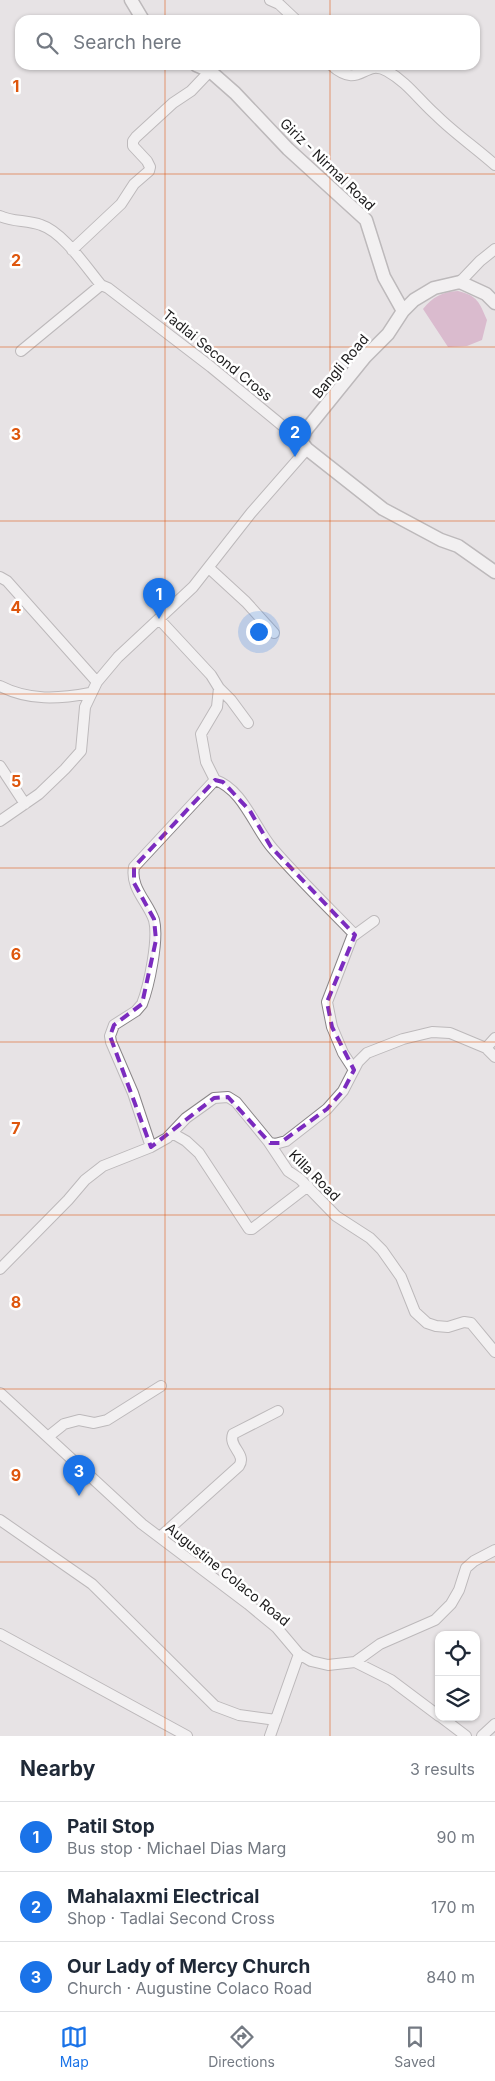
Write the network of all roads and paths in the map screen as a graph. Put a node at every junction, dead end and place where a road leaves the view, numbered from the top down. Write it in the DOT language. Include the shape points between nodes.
graph roads {
  1 [pos="131,0"];
  2 [pos="270,0"];
  3 [pos="140,15"];
  4 [pos="291,15"];
  5 [pos="336,70"];
  6 [pos="370,70"];
  7 [pos="385,70"];
  8 [pos="210,71"];
  9 [pos="495,165"];
  10 [pos="0,216"];
  11 [pos="495,249"];
  12 [pos="72,250"];
  13 [pos="460,282"];
  14 [pos="101,285"];
  15 [pos="495,303"];
  16 [pos="402,311"];
  17 [pos="21,351"];
  18 [pos="304,445"];
  19 [pos="209,568"];
  20 [pos="495,572"];
  21 [pos="0,577"];
  22 [pos="159,619"];
  23 [pos="274,633"];
  24 [pos="97,682"];
  25 [pos="0,686"];
  26 [pos="219,688"];
  27 [pos="90,693"];
  28 [pos="248,723"];
  29 [pos="0,766"];
  30 [pos="215,780"];
  31 [pos="25,804"];
  32 [pos="0,820"];
  33 [pos="374,921"];
  34 [pos="355,935"];
  35 [pos="495,1038"];
  36 [pos="486,1048"];
  37 [pos="495,1057"];
  38 [pos="354,1070"];
  39 [pos="172,1133"];
  40 [pos="270,1143"];
  41 [pos="151,1147"];
  42 [pos="308,1186"];
  43 [pos="0,1269"];
  44 [pos="495,1352"];
  45 [pos="161,1386"];
  46 [pos="0,1393"];
  47 [pos="278,1412"];
  48 [pos="49,1436"];
  49 [pos="0,1520"];
  50 [pos="160,1537"];
  51 [pos="495,1550"];
  52 [pos="0,1634"];
  53 [pos="299,1654"];
  54 [pos="355,1662"];
  55 [pos="435,1713"];
  56 [pos="276,1720"];
  57 [pos="445,1721"];
  58 [pos="495,1724"];
  59 [pos="187,1736"];
  60 [pos="270,1736"];
  61 [pos="466,1736"];
  62 [pos="482,1736"];
  1 -- 3 [label="main road"];
  2 -- 4 [label="street"];
  5 -- 6 [label="street" via="342,75 352,76"];
  7 -- 9 [label="street" via="404,82 436,116"];
  8 -- 12 [label="street" via="136,136 133,146 147,161 149,171 134,184 121,204"];
  8 -- 16 [label="main road, Giriz - Nirmal Road" via="288,149 366,220 384,277"];
  10 -- 12 [label="street, Tadlai Second Cross" via="43,225"];
  11 -- 13 [label="street"];
  12 -- 14 [label="street, Tadlai Second Cross"];
  13 -- 15 [label="main road" via="486,294"];
  13 -- 16 [label="main road" via="434,288"];
  14 -- 17 [label="street"];
  14 -- 18 [label="street, Tadlai Second Cross" via="211,367"];
  16 -- 18 [label="main road, Bangli Road" via="388,334 365,357 306,430"];
  18 -- 19 [label="street"];
  18 -- 20 [label="main road, Tadlai Second Cross" via="384,509 458,546"];
  19 -- 22 [label="street"];
  19 -- 23 [label="street"];
  21 -- 24 [label="street"];
  22 -- 24 [label="street" via="118,657"];
  22 -- 26 [label="street"];
  24 -- 27 [label="street"];
  25 -- 27 [label="street" via="14,693 42,698"];
  26 -- 28 [label="street"];
  26 -- 30 [label="street" via="217,708 201,734 206,762"];
  27 -- 31 [label="street" via="85,707 81,751"];
  29 -- 31 [label="street"];
  30 -- 34 [label="street" via="223,782 250,811 272,847"];
  30 -- 41 [label="street" via="134,867 132,874 154,919 156,940 142,1004 114,1025 110,1036"];
  31 -- 32 [label="street"];
  33 -- 34 [label="street"];
  34 -- 38 [label="street" via="327,1002 332,1027"];
  35 -- 36 [label="street"];
  36 -- 37 [label="street, Killa Road"];
  36 -- 38 [label="street, Killa Road" via="450,1033 432,1032 367,1052"];
  38 -- 40 [label="street, Killa Road" via="343,1091 326,1109 286,1141"];
  39 -- 40 [label="street" via="186,1118 214,1098 228,1097 236,1102"];
  39 -- 41 [label="street"];
  39 -- 42 [label="street" via="199,1153 249,1229"];
  40 -- 42 [label="street, Killa Road" via="288,1171"];
  41 -- 43 [label="street" via="103,1166 85,1180"];
  42 -- 44 [label="street, Killa Road" via="336,1216 370,1238 382,1250 401,1276 415,1312 427,1323 448,1327 471,1323"];
  45 -- 48 [label="street" via="107,1420 94,1423 79,1420 64,1424"];
  46 -- 48 [label="street, Augustine Colaco Road"];
  47 -- 50 [label="street" via="233,1434 232,1444 242,1462"];
  48 -- 50 [label="street, Augustine Colaco Road"];
  49 -- 56 [label="street" via="92,1584 215,1706 239,1715"];
  50 -- 53 [label="street, Augustine Colaco Road" via="277,1628"];
  51 -- 54 [label="street, Augustine Colaco Road" via="466,1568 451,1604 435,1620 380,1644"];
  52 -- 59 [label="street"];
  53 -- 54 [label="street, Augustine Colaco Road" via="328,1665"];
  53 -- 56 [label="street"];
  54 -- 55 [label="street" via="391,1680"];
  56 -- 60 [label="street"];
  57 -- 61 [label="street"];
  58 -- 62 [label="street"];
}
